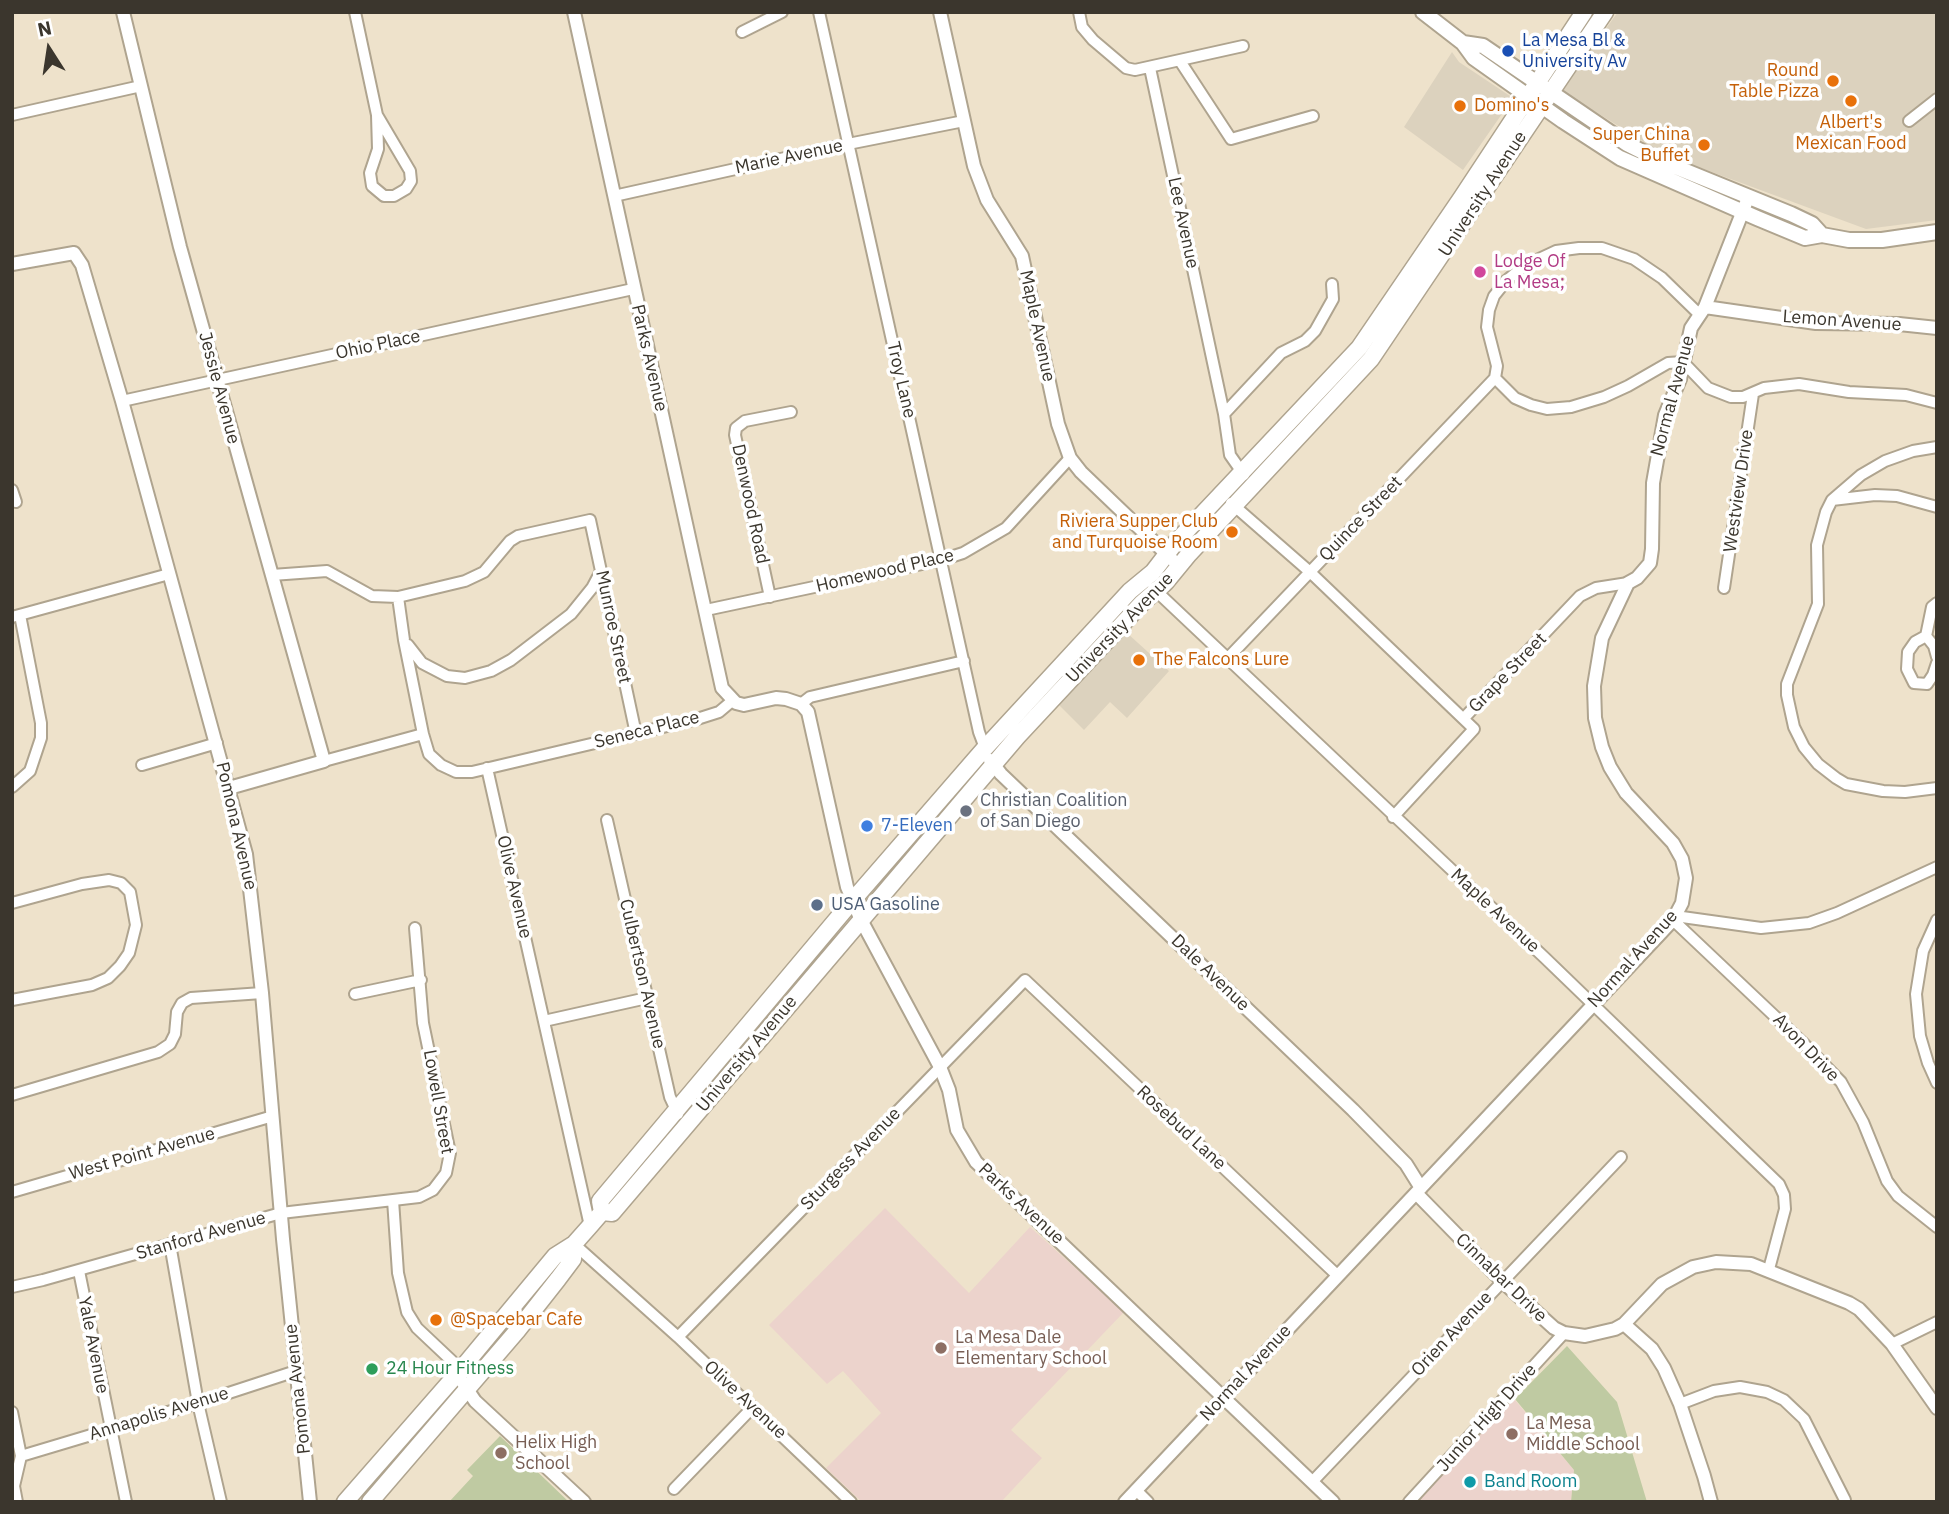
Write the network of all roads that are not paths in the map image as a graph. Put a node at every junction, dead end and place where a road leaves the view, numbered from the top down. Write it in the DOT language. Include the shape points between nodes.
graph roads {
  1 [pos="123,12"];
  2 [pos="355,12"];
  3 [pos="574,12"];
  4 [pos="782,12"];
  5 [pos="819,12"];
  6 [pos="940,12"];
  7 [pos="1079,12"];
  8 [pos="1423,12"];
  9 [pos="1584,12"];
  10 [pos="1605,12"];
  11 [pos="742,32"];
  12 [pos="1243,46"];
  13 [pos="1180,61"];
  14 [pos="1150,68"];
  15 [pos="141,86"];
  16 [pos="1539,94"];
  17 [pos="1937,99"];
  18 [pos="12,115"];
  19 [pos="377,115"];
  20 [pos="1313,116"];
  21 [pos="964,121"];
  22 [pos="1909,121"];
  23 [pos="848,144"];
  24 [pos="614,196"];
  25 [pos="1748,197"];
  26 [pos="1742,212"];
  27 [pos="1937,232"];
  28 [pos="1822,234"];
  29 [pos="12,264"];
  30 [pos="1332,284"];
  31 [pos="633,289"];
  32 [pos="1702,311"];
  33 [pos="1937,328"];
  34 [pos="1683,362"];
  35 [pos="1495,378"];
  36 [pos="217,380"];
  37 [pos="1753,394"];
  38 [pos="122,401"];
  39 [pos="1937,404"];
  40 [pos="791,412"];
  41 [pos="1224,414"];
  42 [pos="1937,447"];
  43 [pos="1070,458"];
  44 [pos="1248,478"];
  45 [pos="12,490"];
  46 [pos="1222,494"];
  47 [pos="1832,500"];
  48 [pos="16,502"];
  49 [pos="1234,505"];
  50 [pos="1937,507"];
  51 [pos="1166,555"];
  52 [pos="941,560"];
  53 [pos="1179,566"];
  54 [pos="601,572"];
  55 [pos="1310,572"];
  56 [pos="169,574"];
  57 [pos="272,575"];
  58 [pos="1144,579"];
  59 [pos="1628,583"];
  60 [pos="1724,588"];
  61 [pos="1157,592"];
  62 [pos="398,597"];
  63 [pos="770,597"];
  64 [pos="1937,603"];
  65 [pos="706,610"];
  66 [pos="16,616"];
  67 [pos="1926,636"];
  68 [pos="404,640"];
  69 [pos="1937,657"];
  70 [pos="1227,659"];
  71 [pos="964,661"];
  72 [pos="1937,663"];
  73 [pos="732,701"];
  74 [pos="801,704"];
  75 [pos="1464,718"];
  76 [pos="423,734"];
  77 [pos="636,734"];
  78 [pos="217,743"];
  79 [pos="985,748"];
  80 [pos="324,761"];
  81 [pos="142,765"];
  82 [pos="992,765"];
  83 [pos="487,768"];
  84 [pos="12,786"];
  85 [pos="229,788"];
  86 [pos="1937,788"];
  87 [pos="1393,817"];
  88 [pos="607,820"];
  89 [pos="1937,867"];
  90 [pos="853,900"];
  91 [pos="12,903"];
  92 [pos="860,918"];
  93 [pos="1674,918"];
  94 [pos="1937,920"];
  95 [pos="415,928"];
  96 [pos="421,979"];
  97 [pos="1025,980"];
  98 [pos="262,993"];
  99 [pos="355,994"];
  100 [pos="647,998"];
  101 [pos="12,1000"];
  102 [pos="1592,1005"];
  103 [pos="544,1020"];
  104 [pos="940,1067"];
  105 [pos="1937,1083"];
  106 [pos="12,1095"];
  107 [pos="676,1111"];
  108 [pos="273,1116"];
  109 [pos="687,1125"];
  110 [pos="1621,1157"];
  111 [pos="1418,1190"];
  112 [pos="12,1192"];
  113 [pos="393,1200"];
  114 [pos="601,1212"];
  115 [pos="281,1213"];
  116 [pos="590,1226"];
  117 [pos="1937,1227"];
  118 [pos="170,1244"];
  119 [pos="574,1244"];
  120 [pos="1769,1269"];
  121 [pos="79,1270"];
  122 [pos="1338,1276"];
  123 [pos="1502,1281"];
  124 [pos="12,1287"];
  125 [pos="1937,1322"];
  126 [pos="1624,1324"];
  127 [pos="1564,1334"];
  128 [pos="678,1337"];
  129 [pos="1892,1344"];
  130 [pos="296,1371"];
  131 [pos="457,1374"];
  132 [pos="466,1390"];
  133 [pos="1225,1396"];
  134 [pos="198,1403"];
  135 [pos="1680,1404"];
  136 [pos="753,1407"];
  137 [pos="1937,1408"];
  138 [pos="12,1412"];
  139 [pos="111,1430"];
  140 [pos="21,1456"];
  141 [pos="1312,1482"];
  142 [pos="674,1489"];
  143 [pos="1136,1490"];
  144 [pos="15,1498"];
  145 [pos="1845,1500"];
  146 [pos="126,1502"];
  147 [pos="221,1502"];
  148 [pos="310,1502"];
  149 [pos="345,1502"];
  150 [pos="370,1502"];
  151 [pos="584,1502"];
  152 [pos="851,1502"];
  153 [pos="1125,1502"];
  154 [pos="1148,1502"];
  155 [pos="1333,1502"];
  156 [pos="1409,1502"];
  157 [pos="1711,1502"];
  1 -- 15 [label="street, Jessie Avenue"];
  2 -- 19 [label="street"];
  3 -- 24 [label="street, Parks Avenue"];
  4 -- 11 [label="street"];
  5 -- 23 [label="street, Troy Lane"];
  6 -- 21 [label="street, Maple Avenue"];
  7 -- 14 [label="street" via="1082,27 1126,68"];
  8 -- 16 [label="main road" via="1463,43 1474,58"];
  9 -- 16 [label="main road, University Avenue"];
  10 -- 16 [label="main road, University Avenue"];
  12 -- 13 [label="street"];
  13 -- 14 [label="street"];
  13 -- 20 [label="street" via="1231,139"];
  14 -- 41 [label="street, Lee Avenue"];
  15 -- 18 [label="street"];
  15 -- 36 [label="street, Jessie Avenue"];
  16 -- 25 [label="main road" via="1661,161"];
  16 -- 26 [label="main road" via="1620,158"];
  16 -- 44 [label="main road, University Avenue" via="1371,359"];
  17 -- 22 [label="street"];
  19 -- 19 [label="street" via="372,186 384,196 394,196 409,185 411,171"];
  21 -- 23 [label="street, Marie Avenue"];
  21 -- 43 [label="street, Maple Avenue" via="978,180 1022,256 1058,424"];
  23 -- 24 [label="street, Marie Avenue"];
  23 -- 52 [label="street, Troy Lane"];
  24 -- 31 [label="street, Parks Avenue"];
  25 -- 26 [label="street, Normal Avenue"];
  25 -- 28 [label="main road" via="1812,224"];
  26 -- 28 [label="main road" via="1805,238"];
  26 -- 32 [label="street, Normal Avenue"];
  27 -- 28 [label="main road" via="1882,240"];
  29 -- 38 [label="street, Pomona Avenue" via="74,253 92,295"];
  30 -- 41 [label="street" via="1333,299 1315,331 1281,354"];
  31 -- 36 [label="street, Ohio Place"];
  31 -- 65 [label="street, Parks Avenue"];
  32 -- 33 [label="street, Lemon Avenue" via="1816,323"];
  32 -- 34 [label="street, Normal Avenue" via="1691,328"];
  32 -- 35 [label="street" via="1634,258 1590,247 1556,251 1524,266 1494,296 1487,327 1497,366"];
  34 -- 35 [label="street" via="1668,363 1628,386 1563,408 1539,408 1523,402"];
  34 -- 37 [label="street" via="1719,394"];
  34 -- 59 [label="street, Normal Avenue" via="1657,453 1650,563"];
  35 -- 55 [label="street, Quince Street"];
  36 -- 38 [label="street, Ohio Place"];
  36 -- 57 [label="street, Jessie Avenue"];
  37 -- 39 [label="street" via="1764,388 1799,384 1906,395"];
  37 -- 60 [label="street, Westview Drive"];
  38 -- 56 [label="street, Pomona Avenue"];
  40 -- 63 [label="street, Denwood Road" via="745,421 734,435"];
  41 -- 44 [label="street, Lee Avenue" via="1230,455"];
  42 -- 47 [label="street" via="1885,461"];
  43 -- 51 [label="street, Maple Avenue"];
  43 -- 52 [label="street, Homewood Place" via="1001,532"];
  44 -- 46 [label="main road, University Avenue"];
  44 -- 49 [label="main road, University Avenue"];
  45 -- 48 [label="street"];
  46 -- 49 [label="street"];
  46 -- 51 [label="main road, University Avenue"];
  47 -- 50 [label="street" via="1898,496"];
  47 -- 86 [label="street" via="1817,545 1818,604 1787,684 1794,727 1811,756 1846,784 1894,792"];
  49 -- 53 [label="main road, University Avenue"];
  49 -- 55 [label="street"];
  51 -- 53 [label="street, Maple Avenue"];
  51 -- 58 [label="main road, University Avenue"];
  52 -- 63 [label="street, Homewood Place"];
  52 -- 71 [label="street, Troy Lane"];
  53 -- 61 [label="main road, University Avenue"];
  54 -- 62 [label="street, Munroe Street" via="590,520 518,536 484,572"];
  54 -- 68 [label="street" via="571,614 505,664 478,676 459,678 441,673 422,663"];
  54 -- 77 [label="street, Munroe Street"];
  55 -- 70 [label="street, Quince Street"];
  55 -- 75 [label="street"];
  56 -- 66 [label="street"];
  56 -- 78 [label="street, Pomona Avenue"];
  57 -- 62 [label="street" via="327,571 372,596"];
  57 -- 80 [label="street, Jessie Avenue"];
  58 -- 61 [label="street, Maple Avenue"];
  58 -- 79 [label="main road, University Avenue"];
  59 -- 75 [label="street, Grape Street" via="1596,588 1580,596"];
  59 -- 93 [label="street, Normal Avenue" via="1602,638 1594,686 1595,718 1610,767 1626,793 1682,859 1686,878"];
  61 -- 70 [label="street, Maple Avenue"];
  61 -- 82 [label="main road, University Avenue"];
  62 -- 68 [label="street"];
  63 -- 65 [label="street, Homewood Place"];
  64 -- 67 [label="street"];
  65 -- 73 [label="street, Parks Avenue" via="722,688"];
  66 -- 84 [label="street" via="41,738 30,771"];
  67 -- 69 [label="street"];
  67 -- 72 [label="street" via="1908,652 1907,669 1914,683 1927,684"];
  68 -- 76 [label="street"];
  70 -- 87 [label="street, Maple Avenue"];
  71 -- 74 [label="street, Seneca Place" via="810,696"];
  71 -- 79 [label="street, Troy Lane"];
  73 -- 74 [label="street, Seneca Place" via="744,705 776,698"];
  73 -- 77 [label="street, Seneca Place" via="719,712"];
  74 -- 90 [label="street, Parks Avenue" via="808,712"];
  75 -- 87 [label="street, Grape Street" via="1474,729"];
  76 -- 80 [label="street"];
  76 -- 83 [label="street" via="429,754 441,765 456,772"];
  77 -- 83 [label="street, Seneca Place"];
  78 -- 81 [label="street"];
  78 -- 85 [label="street, Pomona Avenue"];
  79 -- 82 [label="street"];
  79 -- 90 [label="main road, University Avenue"];
  80 -- 85 [label="street"];
  82 -- 92 [label="main road, University Avenue"];
  82 -- 111 [label="street, Dale Avenue" via="1353,1110 1406,1164"];
  83 -- 103 [label="street, Olive Avenue"];
  85 -- 98 [label="street, Pomona Avenue" via="249,872"];
  87 -- 102 [label="street, Maple Avenue"];
  88 -- 100 [label="street, Culbertson Avenue"];
  89 -- 93 [label="street" via="1809,923 1761,928"];
  90 -- 92 [label="street, Parks Avenue"];
  90 -- 107 [label="main road, University Avenue"];
  91 -- 101 [label="street" via="109,880 130,892 136,925 129,953 108,978"];
  92 -- 104 [label="street, Parks Avenue"];
  92 -- 109 [label="main road, University Avenue"];
  93 -- 102 [label="street, Normal Avenue"];
  93 -- 117 [label="street, Avon Drive" via="1840,1082 1863,1122 1887,1181 1898,1196"];
  94 -- 105 [label="street" via="1920,965 1916,1008 1923,1049"];
  95 -- 96 [label="street, Lowell Street"];
  96 -- 99 [label="street"];
  96 -- 113 [label="street, Lowell Street" via="423,1023 449,1160 443,1179 429,1192"];
  97 -- 104 [label="street, Sturgess Avenue"];
  97 -- 122 [label="street, Rosebud Lane"];
  98 -- 106 [label="street" via="191,998 179,1007 170,1044 158,1052"];
  98 -- 108 [label="street, Pomona Avenue"];
  100 -- 103 [label="street"];
  100 -- 107 [label="street, Culbertson Avenue"];
  102 -- 111 [label="street, Normal Avenue"];
  102 -- 120 [label="street, Maple Avenue" via="1779,1184 1785,1209"];
  103 -- 116 [label="street, Olive Avenue"];
  104 -- 128 [label="street, Sturgess Avenue"];
  104 -- 133 [label="street, Parks Avenue" via="957,1130 976,1162"];
  107 -- 109 [label="street, Culbertson Avenue"];
  107 -- 114 [label="main road, University Avenue" via="600,1201"];
  108 -- 112 [label="street, West Point Avenue"];
  108 -- 115 [label="street, Pomona Avenue"];
  109 -- 114 [label="main road, University Avenue" via="612,1213"];
  110 -- 123 [label="street, Orien Avenue"];
  111 -- 122 [label="street, Normal Avenue"];
  111 -- 123 [label="street, Cinnabar Drive"];
  113 -- 115 [label="street, Stanford Avenue"];
  113 -- 131 [label="street" via="398,1273 407,1312 452,1361"];
  114 -- 116 [label="main road, University Avenue"];
  115 -- 118 [label="street, Stanford Avenue"];
  115 -- 130 [label="street, Pomona Avenue"];
  116 -- 119 [label="main road, University Avenue"];
  118 -- 121 [label="street, Stanford Avenue"];
  118 -- 134 [label="street"];
  119 -- 128 [label="street, Olive Avenue"];
  119 -- 131 [label="main road, University Avenue" via="555,1256"];
  119 -- 132 [label="main road, University Avenue" via="571,1262"];
  120 -- 126 [label="street, Cinnabar Drive" via="1727,1261 1693,1267 1662,1284"];
  120 -- 129 [label="street, Cinnabar Drive" via="1849,1303"];
  121 -- 124 [label="street, Stanford Avenue"];
  121 -- 139 [label="street, Yale Avenue"];
  122 -- 133 [label="street, Normal Avenue"];
  123 -- 127 [label="street, Cinnabar Drive"];
  123 -- 141 [label="street, Orien Avenue"];
  125 -- 129 [label="street"];
  126 -- 127 [label="street, Cinnabar Drive" via="1595,1335"];
  126 -- 135 [label="street" via="1651,1349"];
  127 -- 156 [label="street, Junior High Drive"];
  128 -- 136 [label="street, Olive Avenue"];
  129 -- 137 [label="street, Cinnabar Drive"];
  130 -- 134 [label="street, Annapolis Avenue"];
  130 -- 148 [label="street, Pomona Avenue"];
  131 -- 132 [label="street"];
  131 -- 149 [label="main road, University Avenue"];
  132 -- 150 [label="main road, University Avenue"];
  132 -- 151 [label="street"];
  133 -- 141 [label="street, Parks Avenue"];
  133 -- 143 [label="street, Normal Avenue"];
  134 -- 139 [label="street, Annapolis Avenue"];
  134 -- 147 [label="street"];
  135 -- 145 [label="street" via="1732,1387 1758,1389 1784,1400 1804,1419"];
  135 -- 157 [label="street"];
  136 -- 142 [label="street"];
  136 -- 152 [label="street, Olive Avenue"];
  138 -- 140 [label="street"];
  139 -- 140 [label="street, Annapolis Avenue"];
  139 -- 146 [label="street, Yale Avenue"];
  140 -- 144 [label="street"];
  141 -- 155 [label="street, Parks Avenue"];
  143 -- 153 [label="street, Normal Avenue"];
  143 -- 154 [label="street"];
}
